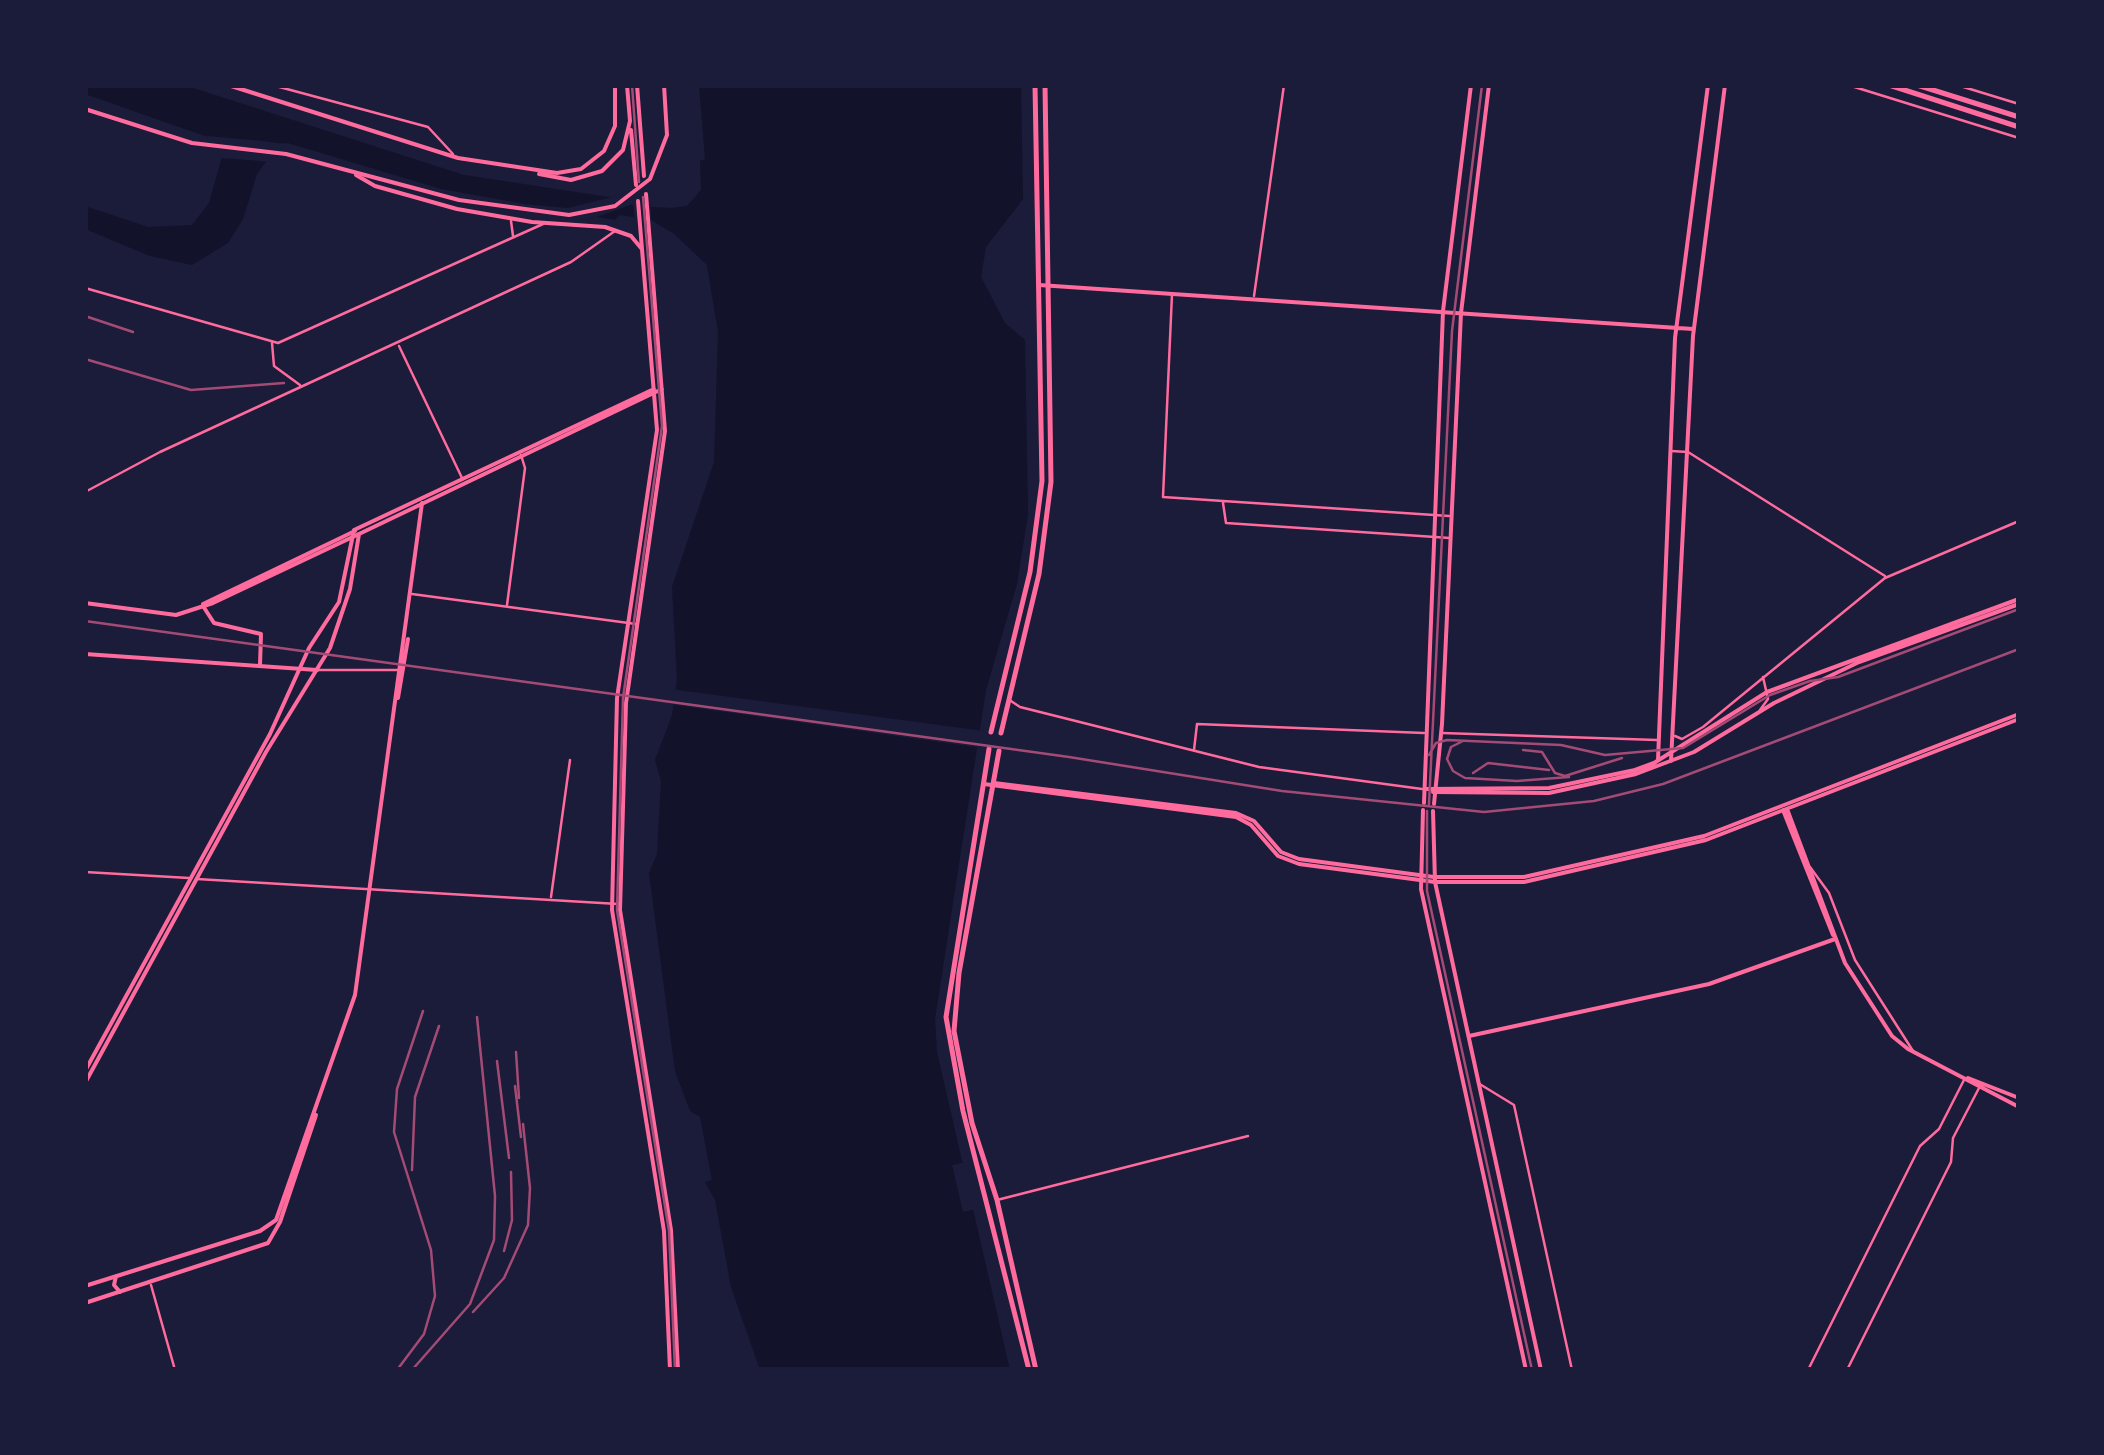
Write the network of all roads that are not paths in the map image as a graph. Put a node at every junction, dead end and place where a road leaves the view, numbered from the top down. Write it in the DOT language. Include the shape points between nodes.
graph roads {
  1 [pos="228,85"];
  2 [pos="272,85"];
  3 [pos="616,85"];
  4 [pos="627,85"];
  5 [pos="637,85"];
  6 [pos="1035,85"];
  7 [pos="1045,85"];
  8 [pos="1284,85"];
  9 [pos="1471,85"];
  10 [pos="1490,85"];
  11 [pos="1708,85"];
  12 [pos="1725,85"];
  13 [pos="1848,85"];
  14 [pos="1888,85"];
  15 [pos="1918,85"];
  16 [pos="1947,85"];
  17 [pos="1957,85"];
  18 [pos="663,87"];
  19 [pos="1938,92"];
  20 [pos="1936,100"];
  21 [pos="2019,104"];
  22 [pos="85,109"];
  23 [pos="1938,113"];
  24 [pos="2019,117"];
  25 [pos="630,121"];
  26 [pos="2019,127"];
  27 [pos="2019,138"];
  28 [pos="458,158"];
  29 [pos="537,173"];
  30 [pos="356,175"];
  31 [pos="644,176"];
  32 [pos="636,185"];
  33 [pos="646,194"];
  34 [pos="638,202"];
  35 [pos="509,219"];
  36 [pos="544,224"];
  37 [pos="598,227"];
  38 [pos="616,231"];
  39 [pos="512,237"];
  40 [pos="601,239"];
  41 [pos="642,250"];
  42 [pos="1039,284"];
  43 [pos="1049,284"];
  44 [pos="85,288"];
  45 [pos="1172,292"];
  46 [pos="1254,298"];
  47 [pos="1443,311"];
  48 [pos="1460,312"];
  49 [pos="1677,328"];
  50 [pos="1694,329"];
  51 [pos="272,343"];
  52 [pos="398,344"];
  53 [pos="301,386"];
  54 [pos="662,389"];
  55 [pos="654,392"];
  56 [pos="1671,450"];
  57 [pos="1688,452"];
  58 [pos="521,455"];
  59 [pos="464,482"];
  60 [pos="85,492"];
  61 [pos="422,502"];
  62 [pos="1223,502"];
  63 [pos="1432,515"];
  64 [pos="1451,516"];
  65 [pos="2019,521"];
  66 [pos="355,533"];
  67 [pos="1432,536"];
  68 [pos="1450,538"];
  69 [pos="1886,578"];
  70 [pos="412,594"];
  71 [pos="2019,602"];
  72 [pos="85,604"];
  73 [pos="203,604"];
  74 [pos="506,606"];
  75 [pos="628,623"];
  76 [pos="636,624"];
  77 [pos="407,634"];
  78 [pos="317,636"];
  79 [pos="332,643"];
  80 [pos="85,654"];
  81 [pos="260,665"];
  82 [pos="299,670"];
  83 [pos="316,670"];
  84 [pos="399,670"];
  85 [pos="1763,676"];
  86 [pos="1008,692"];
  87 [pos="1766,692"];
  88 [pos="398,700"];
  89 [pos="1758,712"];
  90 [pos="2019,716"];
  91 [pos="1704,730"];
  92 [pos="991,732"];
  93 [pos="1001,733"];
  94 [pos="1424,733"];
  95 [pos="1442,733"];
  96 [pos="1675,736"];
  97 [pos="1659,743"];
  98 [pos="988,749"];
  99 [pos="1194,750"];
  100 [pos="998,751"];
  101 [pos="1672,751"];
  102 [pos="1665,756"];
  103 [pos="570,760"];
  104 [pos="1658,760"];
  105 [pos="1672,761"];
  106 [pos="984,784"];
  107 [pos="995,786"];
  108 [pos="1424,790"];
  109 [pos="1436,790"];
  110 [pos="1424,803"];
  111 [pos="1434,804"];
  112 [pos="1785,808"];
  113 [pos="1424,811"];
  114 [pos="1433,812"];
  115 [pos="1808,865"];
  116 [pos="85,872"];
  117 [pos="1420,877"];
  118 [pos="190,878"];
  119 [pos="198,879"];
  120 [pos="1434,879"];
  121 [pos="371,890"];
  122 [pos="550,900"];
  123 [pos="612,904"];
  124 [pos="620,904"];
  125 [pos="1836,939"];
  126 [pos="1468,1037"];
  127 [pos="1914,1052"];
  128 [pos="85,1071"];
  129 [pos="1964,1078"];
  130 [pos="1982,1080"];
  131 [pos="1477,1082"];
  132 [pos="85,1083"];
  133 [pos="1979,1088"];
  134 [pos="2019,1098"];
  135 [pos="2019,1108"];
  136 [pos="1248,1136"];
  137 [pos="996,1200"];
  138 [pos="278,1221"];
  139 [pos="260,1231"];
  140 [pos="1512,1242"];
  141 [pos="268,1243"];
  142 [pos="1498,1244"];
  143 [pos="116,1276"];
  144 [pos="150,1282"];
  145 [pos="85,1286"];
  146 [pos="120,1292"];
  147 [pos="85,1302"];
  148 [pos="175,1370"];
  149 [pos="670,1370"];
  150 [pos="678,1370"];
  151 [pos="1032,1370"];
  152 [pos="1526,1370"];
  153 [pos="1541,1370"];
  154 [pos="1572,1370"];
  155 [pos="1808,1370"];
  156 [pos="1846,1370"];
  1 -- 28 [label="main road"];
  2 -- 28 [label="street" via="428,127"];
  3 -- 29 [label="main road" via="614,126 604,151 581,169"];
  4 -- 25 [label="main road"];
  5 -- 31 [label="main road"];
  6 -- 42 [label="main road"];
  7 -- 43 [label="main road"];
  8 -- 46 [label="street"];
  9 -- 47 [label="main road"];
  10 -- 48 [label="main road"];
  11 -- 49 [label="main road"];
  12 -- 50 [label="main road"];
  13 -- 23 [label="street"];
  14 -- 20 [label="main road"];
  15 -- 19 [label="main road"];
  16 -- 19 [label="street"];
  17 -- 21 [label="street"];
  18 -- 30 [label="main road" via="665,147 636,194 615,206 568,216"];
  19 -- 24 [label="main road"];
  20 -- 23 [label="street"];
  20 -- 26 [label="main road"];
  22 -- 30 [label="main road" via="205,145 279,153"];
  23 -- 27 [label="street"];
  25 -- 29 [label="main road" via="619,156 596,175 562,180"];
  25 -- 32 [label="main road"];
  28 -- 29 [label="main road"];
  30 -- 35 [label="main road" via="416,200"];
  33 -- 54 [label="main road"];
  34 -- 41 [label="main road"];
  35 -- 36 [label="main road"];
  35 -- 39 [label="street"];
  36 -- 37 [label="main road"];
  36 -- 39 [label="street"];
  37 -- 38 [label="main road"];
  37 -- 40 [label="street"];
  38 -- 40 [label="street"];
  38 -- 41 [label="main road"];
  39 -- 51 [label="street"];
  40 -- 52 [label="street" via="571,262"];
  41 -- 55 [label="main road"];
  42 -- 43 [label="main road"];
  42 -- 92 [label="main road" via="1038,526"];
  43 -- 45 [label="main road"];
  43 -- 86 [label="main road" via="1046,534"];
  44 -- 51 [label="street"];
  45 -- 46 [label="main road"];
  45 -- 62 [label="street" via="1161,496"];
  46 -- 47 [label="main road"];
  47 -- 48 [label="main road"];
  47 -- 63 [label="main road"];
  48 -- 49 [label="main road"];
  48 -- 64 [label="main road"];
  49 -- 50 [label="main road"];
  49 -- 56 [label="main road"];
  50 -- 57 [label="main road"];
  51 -- 53 [label="street" via="274,366"];
  52 -- 53 [label="street"];
  52 -- 59 [label="street"];
  53 -- 60 [label="street"];
  54 -- 55 [label="main road"];
  54 -- 76 [label="main road" via="664,440"];
  55 -- 58 [label="main road"];
  55 -- 75 [label="main road" via="657,430"];
  56 -- 57 [label="street"];
  56 -- 97 [label="main road"];
  57 -- 69 [label="street"];
  57 -- 96 [label="main road"];
  58 -- 59 [label="main road"];
  58 -- 74 [label="street"];
  59 -- 61 [label="main road"];
  61 -- 66 [label="main road"];
  61 -- 70 [label="main road"];
  62 -- 63 [label="street"];
  62 -- 67 [label="street" via="1226,523"];
  63 -- 64 [label="street"];
  63 -- 67 [label="main road"];
  64 -- 68 [label="main road"];
  65 -- 69 [label="street"];
  66 -- 73 [label="main road"];
  66 -- 78 [label="main road" via="342,594"];
  66 -- 79 [label="main road" via="350,588"];
  67 -- 68 [label="street"];
  67 -- 94 [label="main road"];
  68 -- 95 [label="main road"];
  69 -- 85 [label="street"];
  70 -- 74 [label="street"];
  70 -- 77 [label="main road"];
  71 -- 87 [label="main road"];
  71 -- 89 [label="main road" via="1859,662"];
  72 -- 73 [label="main road" via="156,615"];
  73 -- 81 [label="main road" via="214,623 260,634"];
  74 -- 75 [label="street"];
  75 -- 76 [label="street"];
  75 -- 123 [label="main road" via="617,698"];
  76 -- 124 [label="main road" via="626,703"];
  77 -- 84 [label="main road"];
  77 -- 88 [label="main road"];
  78 -- 79 [label="main road"];
  78 -- 82 [label="main road"];
  79 -- 83 [label="main road"];
  80 -- 81 [label="main road"];
  81 -- 82 [label="main road"];
  82 -- 83 [label="main road"];
  82 -- 118 [label="main road"];
  83 -- 84 [label="street"];
  83 -- 119 [label="main road"];
  84 -- 88 [label="main road"];
  85 -- 87 [label="street"];
  85 -- 91 [label="street"];
  86 -- 93 [label="main road"];
  86 -- 99 [label="street" via="1018,707"];
  87 -- 89 [label="street"];
  87 -- 91 [label="main road"];
  88 -- 121 [label="main road"];
  89 -- 105 [label="main road"];
  90 -- 112 [label="main road"];
  91 -- 96 [label="street"];
  91 -- 101 [label="main road"];
  94 -- 99 [label="street" via="1197,724"];
  94 -- 108 [label="main road"];
  95 -- 97 [label="street"];
  95 -- 109 [label="main road"];
  96 -- 101 [label="main road"];
  97 -- 102 [label="main road"];
  97 -- 104 [label="main road"];
  98 -- 106 [label="main road"];
  99 -- 108 [label="street" via="1273,770"];
  100 -- 107 [label="main road"];
  101 -- 102 [label="main road"];
  101 -- 105 [label="main road"];
  102 -- 104 [label="main road"];
  102 -- 105 [label="main road"];
  103 -- 122 [label="street"];
  104 -- 109 [label="main road" via="1548,788"];
  105 -- 109 [label="main road" via="1549,793"];
  106 -- 107 [label="main road"];
  106 -- 151 [label="main road" via="947,1008 948,1046"];
  107 -- 117 [label="main road" via="1236,818 1291,862"];
  107 -- 137 [label="main road" via="954,1012 962,1081"];
  108 -- 109 [label="main road"];
  108 -- 110 [label="main road"];
  109 -- 111 [label="main road"];
  112 -- 115 [label="main road"];
  112 -- 120 [label="main road" via="1696,843 1544,879"];
  112 -- 125 [label="main road"];
  113 -- 117 [label="main road"];
  114 -- 120 [label="main road"];
  115 -- 125 [label="main road"];
  115 -- 127 [label="street" via="1829,892 1855,960"];
  116 -- 118 [label="street"];
  117 -- 120 [label="main road"];
  117 -- 142 [label="main road"];
  118 -- 119 [label="street"];
  118 -- 128 [label="main road"];
  119 -- 121 [label="street"];
  119 -- 132 [label="main road"];
  120 -- 126 [label="main road"];
  121 -- 122 [label="street"];
  121 -- 138 [label="main road" via="353,1004"];
  122 -- 123 [label="street"];
  123 -- 124 [label="street"];
  123 -- 149 [label="main road" via="664,1231"];
  124 -- 150 [label="main road" via="671,1230"];
  125 -- 126 [label="main road" via="1718,982"];
  125 -- 127 [label="main road" via="1892,1036"];
  126 -- 131 [label="main road"];
  127 -- 129 [label="main road"];
  129 -- 130 [label="main road"];
  129 -- 133 [label="main road"];
  129 -- 155 [label="street" via="1939,1130 1920,1146"];
  130 -- 133 [label="main road"];
  130 -- 134 [label="main road"];
  131 -- 140 [label="main road"];
  131 -- 154 [label="street" via="1514,1105"];
  133 -- 135 [label="main road"];
  133 -- 156 [label="street" via="1953,1138 1951,1162"];
  136 -- 137 [label="street"];
  137 -- 151 [label="main road"];
  138 -- 139 [label="main road"];
  138 -- 141 [label="main road"];
  139 -- 141 [label="main road"];
  139 -- 143 [label="main road"];
  140 -- 142 [label="main road"];
  140 -- 153 [label="main road"];
  141 -- 144 [label="main road"];
  142 -- 152 [label="main road"];
  143 -- 145 [label="main road"];
  143 -- 146 [label="main road"];
  144 -- 146 [label="main road"];
  144 -- 148 [label="street"];
  146 -- 147 [label="main road"];
}
